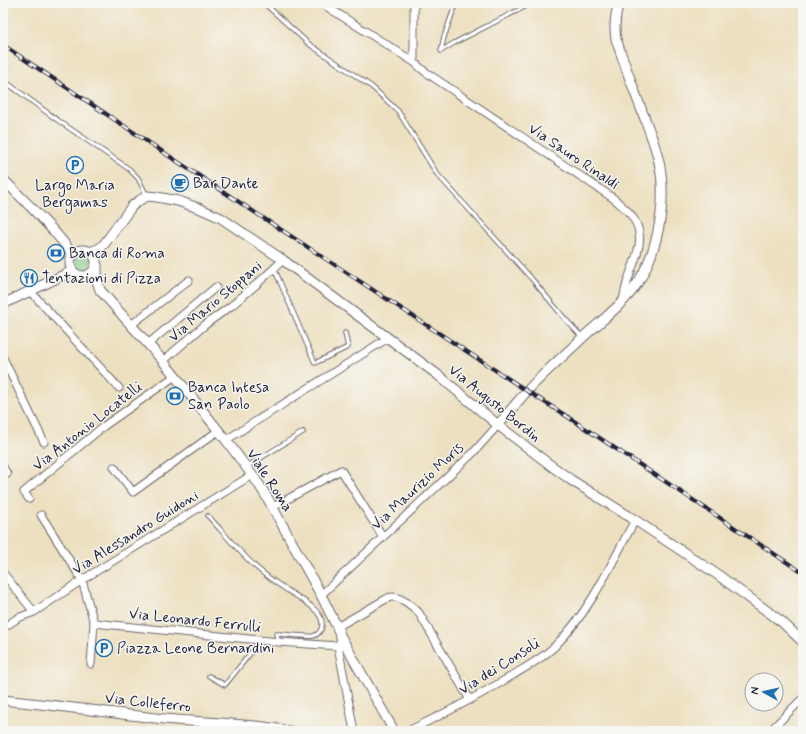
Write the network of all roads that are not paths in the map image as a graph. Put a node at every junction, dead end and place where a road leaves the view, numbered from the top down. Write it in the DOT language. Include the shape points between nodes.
graph roads {
  1 [pos="264,3"];
  2 [pos="321,3"];
  3 [pos="414,3"];
  4 [pos="456,3"];
  5 [pos="532,3"];
  6 [pos="619,3"];
  7 [pos="414,62"];
  8 [pos="3,80"];
  9 [pos="3,179"];
  10 [pos="147,196"];
  11 [pos="102,246"];
  12 [pos="90,252"];
  13 [pos="73,255"];
  14 [pos="283,260"];
  15 [pos="97,264"];
  16 [pos="274,268"];
  17 [pos="72,271"];
  18 [pos="189,280"];
  19 [pos="216,287"];
  20 [pos="30,291"];
  21 [pos="623,301"];
  22 [pos="3,304"];
  23 [pos="131,325"];
  24 [pos="345,333"];
  25 [pos="582,337"];
  26 [pos="388,338"];
  27 [pos="148,344"];
  28 [pos="3,358"];
  29 [pos="163,361"];
  30 [pos="175,376"];
  31 [pos="119,388"];
  32 [pos="498,425"];
  33 [pos="218,431"];
  34 [pos="303,432"];
  35 [pos="226,440"];
  36 [pos="44,442"];
  37 [pos="3,467"];
  38 [pos="114,467"];
  39 [pos="246,467"];
  40 [pos="7,474"];
  41 [pos="252,475"];
  42 [pos="30,499"];
  43 [pos="273,507"];
  44 [pos="40,515"];
  45 [pos="208,516"];
  46 [pos="635,520"];
  47 [pos="383,537"];
  48 [pos="3,573"];
  49 [pos="82,580"];
  50 [pos="321,595"];
  51 [pos="34,612"];
  52 [pos="94,623"];
  53 [pos="337,626"];
  54 [pos="3,628"];
  55 [pos="341,637"];
  56 [pos="261,640"];
  57 [pos="279,642"];
  58 [pos="803,642"];
  59 [pos="338,646"];
  60 [pos="91,664"];
  61 [pos="209,676"];
  62 [pos="803,698"];
  63 [pos="3,700"];
  64 [pos="470,700"];
  65 [pos="289,731"];
  66 [pos="354,731"];
  67 [pos="394,731"];
  68 [pos="408,731"];
  69 [pos="770,731"];
  1 -- 25 [label="lane" via="309,44 372,87 398,111 437,174"];
  2 -- 7 [label="street, Via Sauro Rinaldi"];
  3 -- 7 [label="street"];
  4 -- 5 [label="lane" via="441,51"];
  6 -- 21 [label="street, Via Maurizio Moris" via="616,11 616,40 656,151 661,187 660,223 652,251 638,281"];
  7 -- 21 [label="street, Via Sauro Rinaldi" via="612,198 631,216 640,236"];
  8 -- 10 [label="lane" via="132,171"];
  9 -- 13 [label="street"];
  10 -- 11 [label="street" via="132,206"];
  10 -- 14 [label="street, Via Augusto Bordin" via="196,207 216,216"];
  11 -- 12 [label="street"];
  11 -- 15 [label="street"];
  12 -- 13 [label="street" via="79,250"];
  12 -- 15 [label="street, Viale Roma" via="94,254"];
  13 -- 17 [label="street" via="70,263"];
  14 -- 16 [label="street, Via Mario Stoppani"];
  14 -- 26 [label="street, Via Augusto Bordin"];
  15 -- 17 [label="street" via="93,273 86,276 78,276"];
  15 -- 23 [label="street, Viale Roma" via="100,290"];
  16 -- 24 [label="lane" via="315,363 348,347"];
  16 -- 29 [label="street, Via Mario Stoppani"];
  17 -- 20 [label="street"];
  18 -- 23 [label="street"];
  19 -- 27 [label="street"];
  20 -- 22 [label="street"];
  20 -- 31 [label="street"];
  21 -- 25 [label="street, Via Maurizio Moris"];
  23 -- 27 [label="street, Viale Roma"];
  25 -- 32 [label="street, Via Maurizio Moris" via="527,391"];
  26 -- 32 [label="street, Via Augusto Bordin"];
  26 -- 35 [label="street"];
  27 -- 29 [label="street, Viale Roma"];
  28 -- 36 [label="street"];
  29 -- 30 [label="street, Viale Roma"];
  30 -- 33 [label="street, Viale Roma"];
  30 -- 42 [label="street, Via Antonio Locatelli" via="104,426 24,492"];
  32 -- 46 [label="street, Via Augusto Bordin" via="560,472"];
  32 -- 47 [label="street, Via Maurizio Moris" via="473,453"];
  33 -- 35 [label="street, Viale Roma"];
  33 -- 38 [label="street" via="132,492"];
  34 -- 39 [label="lane"];
  35 -- 39 [label="street, Viale Roma"];
  37 -- 40 [label="street"];
  39 -- 41 [label="street, Viale Roma"];
  41 -- 43 [label="street, Viale Roma"];
  41 -- 49 [label="street, Via Alessandro Guidoni"];
  43 -- 47 [label="street" via="341,470"];
  43 -- 50 [label="street, Viale Roma"];
  44 -- 49 [label="street"];
  45 -- 57 [label="lane" via="247,559 317,611 322,619 321,630 317,634 276,634"];
  46 -- 58 [label="street, Via Augusto Bordin" via="718,575 787,626"];
  46 -- 64 [label="street, Via dei Consoli" via="590,601 561,640 532,664"];
  47 -- 50 [label="street, Via Maurizio Moris"];
  48 -- 51 [label="street"];
  49 -- 51 [label="street, Via Alessandro Guidoni"];
  49 -- 52 [label="street"];
  50 -- 53 [label="street, Viale Roma"];
  51 -- 54 [label="street, Via Alessandro Guidoni" via="18,618"];
  52 -- 56 [label="street, Via Leonardo Ferrulli"];
  52 -- 60 [label="street"];
  53 -- 55 [label="street, Viale Roma"];
  53 -- 64 [label="street" via="386,599 400,598 419,613"];
  55 -- 59 [label="street"];
  55 -- 67 [label="street, Viale Roma"];
  56 -- 57 [label="street, Via Leonardo Ferrulli"];
  56 -- 61 [label="lane" via="225,685"];
  57 -- 59 [label="street, Via Leonardo Ferrulli"];
  59 -- 66 [label="street"];
  62 -- 69 [label="street"];
  63 -- 65 [label="street, Via Colleferro" via="156,718 263,726"];
  64 -- 68 [label="street, Via dei Consoli"];
}
